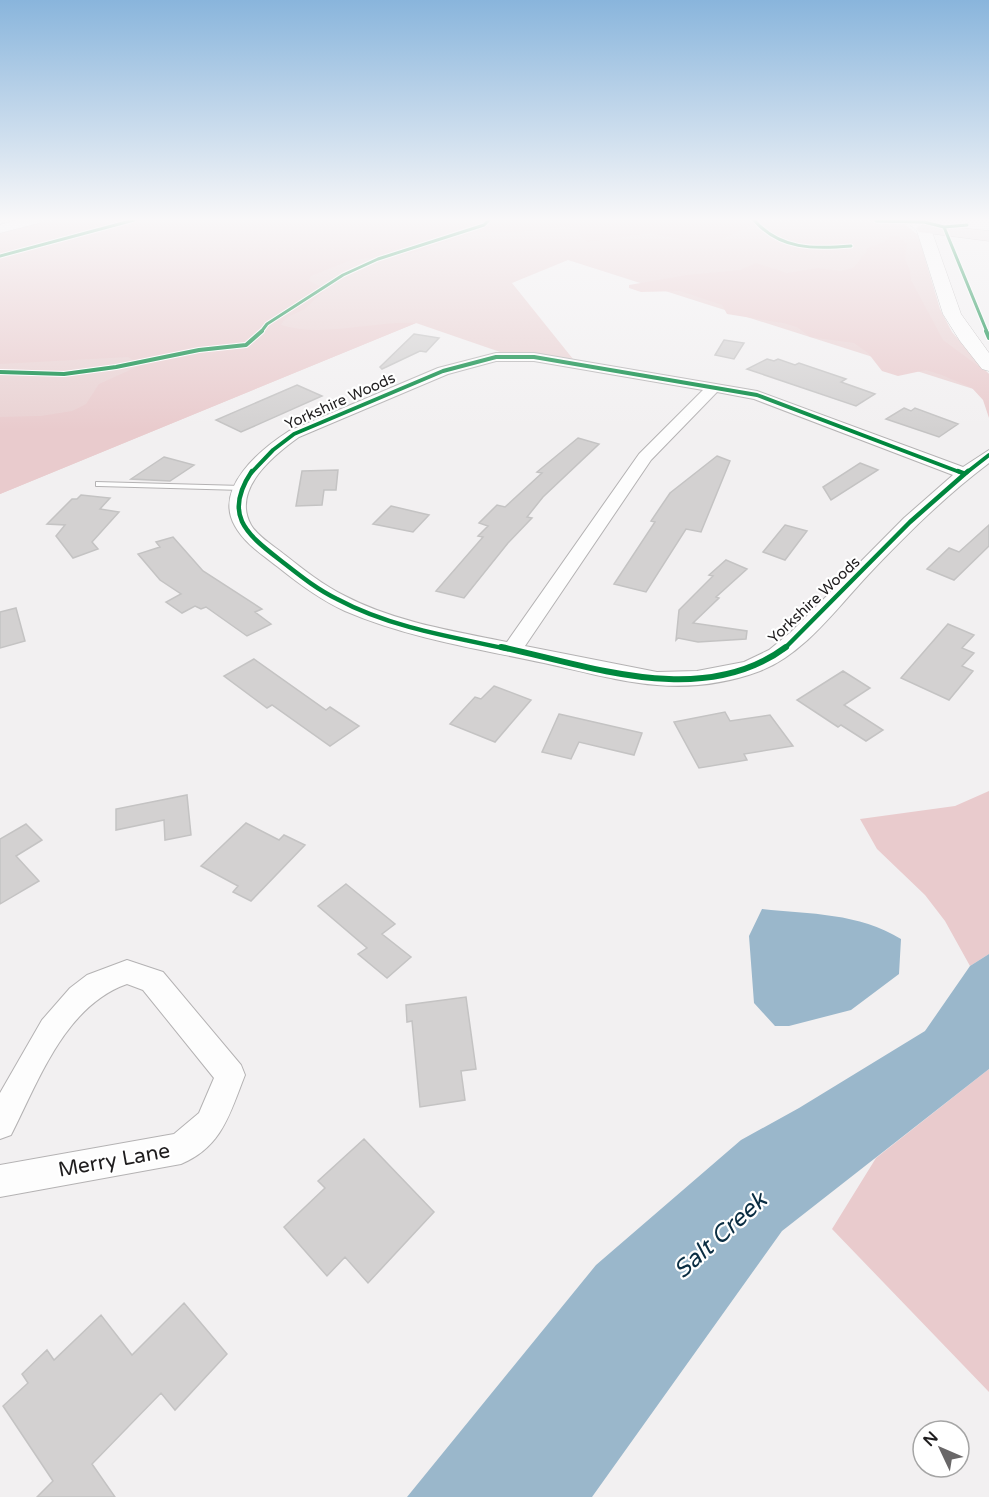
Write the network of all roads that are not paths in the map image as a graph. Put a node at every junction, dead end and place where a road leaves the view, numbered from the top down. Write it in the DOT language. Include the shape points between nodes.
graph roads {
  1 [pos="944,290"];
  2 [pos="989,365"];
  3 [pos="714,387"];
  4 [pos="989,455"];
  5 [pos="963,473"];
  6 [pos="99,484"];
  7 [pos="242,488"];
  8 [pos="512,650"];
  9 [pos="0,1124"];
  10 [pos="0,1181"];
  1 -- 2 [label="street" via="952,314"];
  3 -- 5 [label="street, Yorkshire Woods" via="757,395"];
  3 -- 7 [label="street, Yorkshire Woods" via="550,358 496,357 425,377 294,434 268,451"];
  3 -- 8 [label="street" via="645,457"];
  4 -- 5 [label="street, Yorkshire Woods"];
  5 -- 8 [label="street, Yorkshire Woods" via="787,646 753,666 707,677 643,677"];
  6 -- 7 [label="lane"];
  7 -- 8 [label="street, Yorkshire Woods" via="238,511 246,530 327,596 415,628"];
  9 -- 10 [label="street, Merry Lane" via="47,1036 71,1006 98,983 127,972 153,981 230,1075 210,1124 181,1148"];
}
